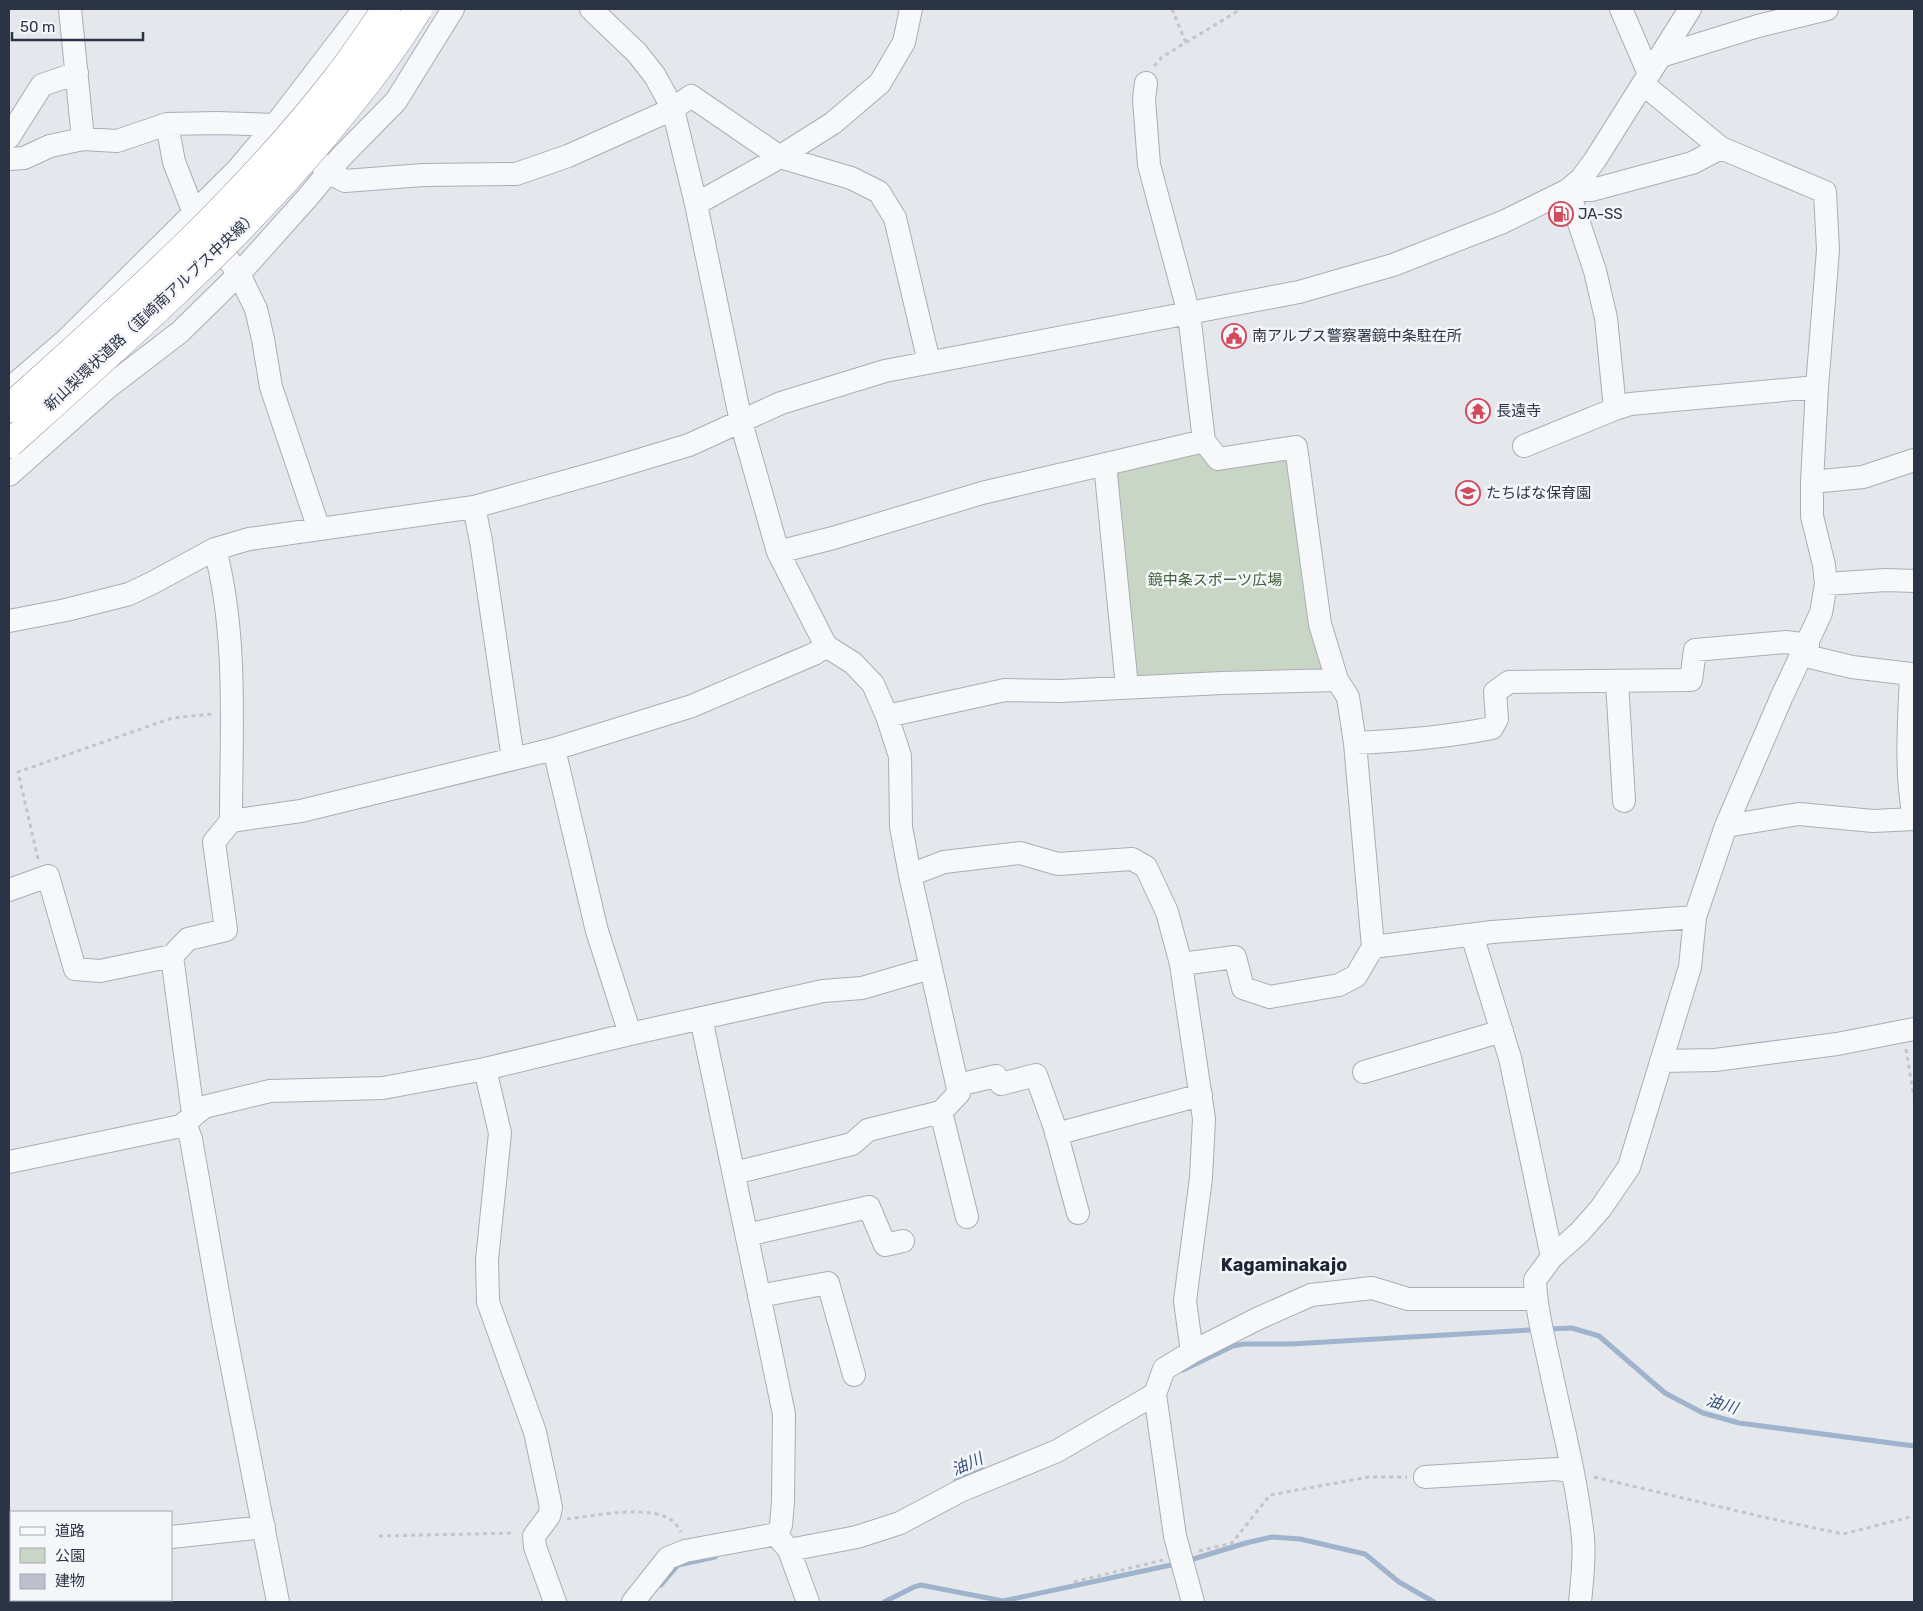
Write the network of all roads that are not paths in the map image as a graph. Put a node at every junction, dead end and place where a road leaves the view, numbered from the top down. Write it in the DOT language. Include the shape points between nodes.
graph roads {
  1 [pos="70,9"];
  2 [pos="364,9"];
  3 [pos="386,9"];
  4 [pos="418,9"];
  5 [pos="452,9"];
  6 [pos="591,9"];
  7 [pos="910,9"];
  8 [pos="1621,9"];
  9 [pos="1690,9"];
  10 [pos="1827,9"];
  11 [pos="1651,71"];
  12 [pos="77,73"];
  13 [pos="1146,83"];
  14 [pos="673,109"];
  15 [pos="167,124"];
  16 [pos="275,125"];
  17 [pos="9,137"];
  18 [pos="83,139"];
  19 [pos="1722,148"];
  20 [pos="780,157"];
  21 [pos="9,160"];
  22 [pos="328,172"];
  23 [pos="1568,190"];
  24 [pos="696,204"];
  25 [pos="194,214"];
  26 [pos="239,274"];
  27 [pos="1189,314"];
  28 [pos="929,362"];
  29 [pos="1816,387"];
  30 [pos="9,389"];
  31 [pos="9,408"];
  32 [pos="1615,409"];
  33 [pos="741,422"];
  34 [pos="1204,441"];
  35 [pos="9,444"];
  36 [pos="1524,446"];
  37 [pos="1914,460"];
  38 [pos="1105,464"];
  39 [pos="9,475"];
  40 [pos="1812,482"];
  41 [pos="474,507"];
  42 [pos="318,529"];
  43 [pos="215,549"];
  44 [pos="778,552"];
  45 [pos="1914,581"];
  46 [pos="1826,584"];
  47 [pos="9,621"];
  48 [pos="826,646"];
  49 [pos="1805,650"];
  50 [pos="1337,680"];
  51 [pos="1617,681"];
  52 [pos="1127,687"];
  53 [pos="1912,691"];
  54 [pos="887,716"];
  55 [pos="1355,743"];
  56 [pos="554,749"];
  57 [pos="513,758"];
  58 [pos="1624,801"];
  59 [pos="1914,819"];
  60 [pos="232,821"];
  61 [pos="1726,826"];
  62 [pos="910,876"];
  63 [pos="9,890"];
  64 [pos="1695,917"];
  65 [pos="1472,935"];
  66 [pos="1373,947"];
  67 [pos="172,956"];
  68 [pos="1181,964"];
  69 [pos="930,968"];
  70 [pos="701,1018"];
  71 [pos="1502,1030"];
  72 [pos="1909,1030"];
  73 [pos="630,1034"];
  74 [pos="1661,1061"];
  75 [pos="485,1069"];
  76 [pos="1364,1072"];
  77 [pos="958,1085"];
  78 [pos="1201,1095"];
  79 [pos="941,1112"];
  80 [pos="189,1119"];
  81 [pos="1056,1134"];
  82 [pos="9,1162"];
  83 [pos="734,1173"];
  84 [pos="1078,1214"];
  85 [pos="967,1217"];
  86 [pos="747,1236"];
  87 [pos="903,1241"];
  88 [pos="1552,1257"];
  89 [pos="759,1296"];
  90 [pos="1536,1299"];
  91 [pos="1192,1352"];
  92 [pos="854,1375"];
  93 [pos="1155,1394"];
  94 [pos="1572,1472"];
  95 [pos="1425,1477"];
  96 [pos="264,1527"];
  97 [pos="172,1537"];
  98 [pos="783,1542"];
  99 [pos="1584,1566"];
  100 [pos="278,1602"];
  101 [pos="555,1602"];
  102 [pos="633,1602"];
  103 [pos="808,1602"];
  104 [pos="1193,1602"];
  105 [pos="1580,1602"];
  106 [pos="1595,1602"];
  1 -- 12 [label="street"];
  2 -- 16 [label="street"];
  3 -- 31 [label="highway, 新山梨環状道路（韮崎南アルプス中央線）, bridge" via="338,77 226,205 165,266"];
  4 -- 35 [label="highway, 新山梨環状道路（韮崎南アルプス中央線）, bridge" via="359,94 245,225 142,324"];
  5 -- 22 [label="street" via="396,101"];
  6 -- 14 [label="street" via="637,53 655,76"];
  7 -- 20 [label="street" via="904,42 880,83 833,123"];
  8 -- 11 [label="street"];
  9 -- 11 [label="street"];
  10 -- 11 [label="street" via="1758,26"];
  11 -- 19 [label="street"];
  11 -- 23 [label="street" via="1595,160"];
  12 -- 17 [label="street" via="42,85"];
  12 -- 18 [label="street"];
  13 -- 27 [label="street" via="1144,99 1149,165"];
  14 -- 20 [label="street" via="691,96"];
  14 -- 22 [label="street" via="568,156 516,174 423,175 345,181"];
  14 -- 24 [label="street"];
  15 -- 16 [label="street"];
  15 -- 18 [label="street" via="117,141"];
  15 -- 25 [label="street" via="174,162"];
  16 -- 22 [label="street" via="298,138"];
  16 -- 25 [label="street"];
  18 -- 21 [label="street"];
  19 -- 23 [label="street" via="1692,163 1664,171 1592,190"];
  19 -- 29 [label="street" via="1825,192 1828,250"];
  20 -- 24 [label="street"];
  20 -- 28 [label="street" via="851,178 879,192 895,218"];
  22 -- 26 [label="street"];
  23 -- 27 [label="street" via="1503,222 1393,265 1299,292"];
  23 -- 32 [label="street" via="1595,270 1606,318"];
  24 -- 33 [label="street"];
  25 -- 26 [label="street"];
  25 -- 30 [label="street" via="66,340"];
  26 -- 39 [label="street" via="180,332 107,388"];
  26 -- 42 [label="street" via="256,309 271,387"];
  27 -- 28 [label="street"];
  27 -- 34 [label="street"];
  28 -- 33 [label="street" via="885,371 780,402"];
  29 -- 32 [label="street" via="1630,404"];
  29 -- 40 [label="street"];
  32 -- 36 [label="street"];
  33 -- 41 [label="street" via="689,445"];
  33 -- 44 [label="street"];
  34 -- 38 [label="street"];
  34 -- 50 [label="street" via="1218,459 1296,446 1320,624"];
  37 -- 40 [label="street" via="1862,477"];
  38 -- 44 [label="street" via="982,493"];
  38 -- 52 [label="street"];
  40 -- 46 [label="street" via="1812,516"];
  41 -- 42 [label="street"];
  41 -- 57 [label="street"];
  42 -- 43 [label="street" via="249,539"];
  43 -- 47 [label="street" via="129,594"];
  43 -- 60 [label="street" via="231,641"];
  44 -- 48 [label="street"];
  45 -- 46 [label="street"];
  46 -- 49 [label="street" via="1821,613"];
  48 -- 54 [label="street" via="853,663 873,684"];
  48 -- 56 [label="street" via="692,706"];
  49 -- 51 [label="street" via="1786,642 1695,650 1691,680"];
  49 -- 53 [label="street" via="1852,667 1912,674"];
  49 -- 61 [label="street"];
  50 -- 52 [label="street"];
  50 -- 55 [label="street" via="1348,697"];
  51 -- 55 [label="street" via="1509,682 1495,692 1498,719 1492,728"];
  51 -- 58 [label="street"];
  52 -- 54 [label="street" via="1005,690"];
  53 -- 59 [label="street" via="1907,743 1909,792"];
  54 -- 62 [label="street" via="900,756 901,827"];
  55 -- 66 [label="street"];
  56 -- 57 [label="street"];
  56 -- 73 [label="street" via="597,931"];
  57 -- 60 [label="street" via="301,811"];
  59 -- 61 [label="street" via="1874,821 1799,814"];
  60 -- 67 [label="street" via="214,842 226,930 188,939"];
  61 -- 64 [label="street"];
  62 -- 68 [label="street" via="944,862 1020,853 1058,864 1132,859 1146,866 1167,912"];
  62 -- 69 [label="street"];
  63 -- 67 [label="street" via="48,876 75,969 100,971"];
  64 -- 65 [label="street"];
  64 -- 74 [label="street" via="1690,967"];
  65 -- 66 [label="street"];
  65 -- 71 [label="street"];
  66 -- 68 [label="street" via="1356,976 1339,985 1270,996 1243,988 1235,957"];
  67 -- 80 [label="street"];
  68 -- 78 [label="street"];
  69 -- 70 [label="street" via="862,988 823,991"];
  69 -- 77 [label="street"];
  70 -- 73 [label="street"];
  70 -- 83 [label="street"];
  71 -- 76 [label="street"];
  71 -- 88 [label="street"];
  72 -- 74 [label="street" via="1837,1044 1715,1060"];
  73 -- 75 [label="street"];
  74 -- 88 [label="street" via="1629,1167 1601,1208"];
  75 -- 80 [label="street" via="383,1088 270,1091 204,1107"];
  75 -- 101 [label="street" via="500,1133 487,1260 488,1302 535,1432 551,1507 550,1516 534,1536 535,1548"];
  77 -- 79 [label="street" via="959,1093"];
  77 -- 81 [label="street" via="996,1076 1001,1084 1036,1075"];
  78 -- 81 [label="street"];
  78 -- 91 [label="street" via="1204,1119 1200,1178 1185,1301"];
  79 -- 83 [label="street" via="868,1130 852,1144"];
  79 -- 85 [label="street"];
  80 -- 82 [label="street" via="181,1126"];
  80 -- 96 [label="street" via="222,1321"];
  81 -- 84 [label="street"];
  83 -- 86 [label="street"];
  86 -- 87 [label="street" via="870,1207 885,1245"];
  86 -- 89 [label="street"];
  88 -- 90 [label="street" via="1535,1280"];
  89 -- 92 [label="street" via="828,1283"];
  89 -- 98 [label="street" via="784,1414"];
  90 -- 91 [label="street" via="1408,1299 1372,1288 1311,1295"];
  90 -- 94 [label="street"];
  91 -- 93 [label="street" via="1164,1369"];
  93 -- 98 [label="street" via="1057,1452 960,1491 900,1523 857,1537"];
  93 -- 104 [label="street" via="1169,1500"];
  94 -- 95 [label="street" via="1557,1469"];
  94 -- 99 [label="street" via="1583,1538"];
  96 -- 97 [label="street"];
  96 -- 100 [label="street"];
  98 -- 102 [label="street" via="685,1551 668,1558"];
  98 -- 103 [label="street"];
  99 -- 105 [label="street"];
  99 -- 106 [label="street"];
}
